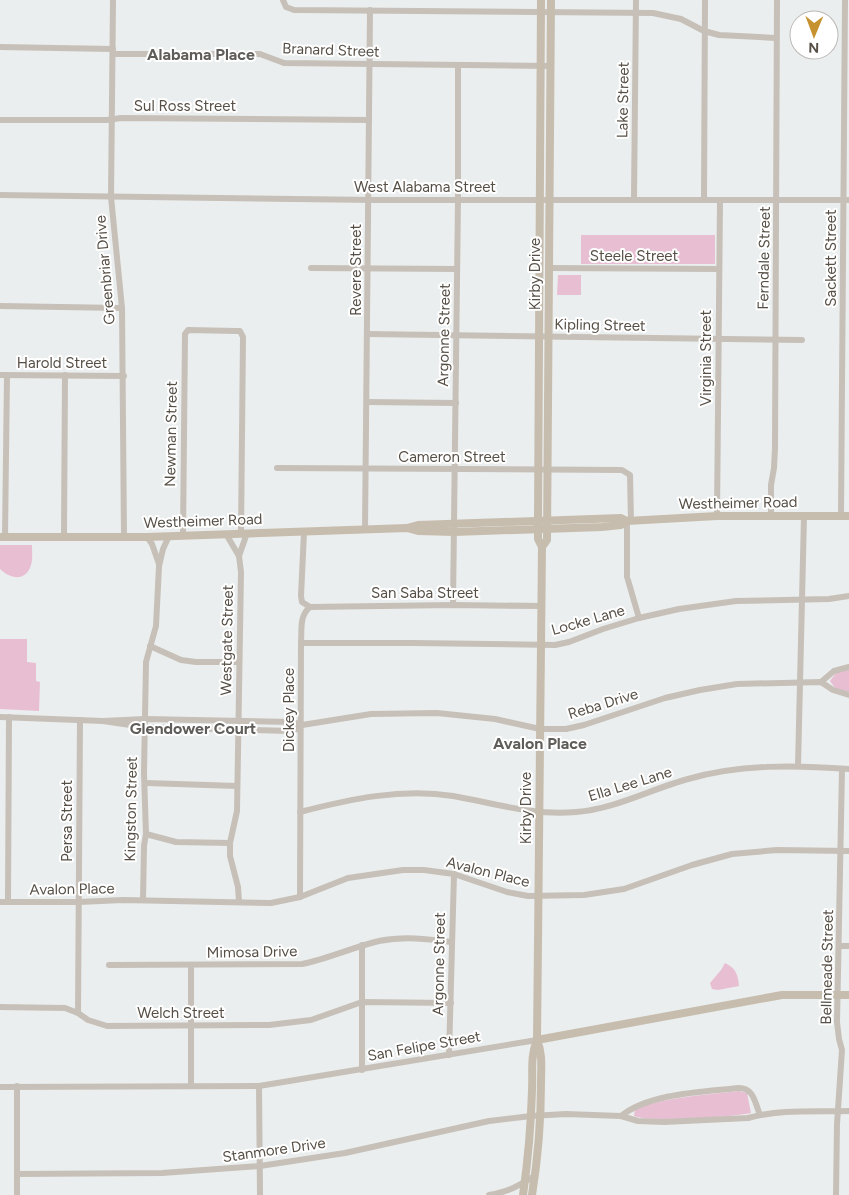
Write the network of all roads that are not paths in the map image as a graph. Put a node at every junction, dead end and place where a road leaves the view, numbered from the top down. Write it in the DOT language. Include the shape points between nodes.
graph roads {
  1 [pos="113,0"];
  2 [pos="282,0"];
  3 [pos="541,0"];
  4 [pos="551,0"];
  5 [pos="636,0"];
  6 [pos="704,0"];
  7 [pos="777,0"];
  8 [pos="845,0"];
  9 [pos="370,10"];
  10 [pos="541,12"];
  11 [pos="551,12"];
  12 [pos="636,12"];
  13 [pos="704,31"];
  14 [pos="776,38"];
  15 [pos="0,47"];
  16 [pos="113,51"];
  17 [pos="370,65"];
  18 [pos="458,65"];
  19 [pos="541,66"];
  20 [pos="550,66"];
  21 [pos="847,71"];
  22 [pos="112,119"];
  23 [pos="0,120"];
  24 [pos="369,120"];
  25 [pos="540,122"];
  26 [pos="550,122"];
  27 [pos="0,195"];
  28 [pos="111,196"];
  29 [pos="540,199"];
  30 [pos="549,199"];
  31 [pos="369,200"];
  32 [pos="458,200"];
  33 [pos="634,200"];
  34 [pos="704,200"];
  35 [pos="720,200"];
  36 [pos="777,200"];
  37 [pos="846,200"];
  38 [pos="540,254"];
  39 [pos="311,268"];
  40 [pos="368,268"];
  41 [pos="549,268"];
  42 [pos="457,269"];
  43 [pos="719,269"];
  44 [pos="0,306"];
  45 [pos="122,308"];
  46 [pos="186,332"];
  47 [pos="368,334"];
  48 [pos="456,335"];
  49 [pos="540,336"];
  50 [pos="548,336"];
  51 [pos="718,340"];
  52 [pos="776,340"];
  53 [pos="802,340"];
  54 [pos="846,374"];
  55 [pos="3,375"];
  56 [pos="65,375"];
  57 [pos="124,376"];
  58 [pos="367,402"];
  59 [pos="456,403"];
  60 [pos="845,445"];
  61 [pos="277,468"];
  62 [pos="366,469"];
  63 [pos="455,470"];
  64 [pos="538,470"];
  65 [pos="548,470"];
  66 [pos="717,516"];
  67 [pos="771,516"];
  68 [pos="804,516"];
  69 [pos="845,516"];
  70 [pos="629,521"];
  71 [pos="548,524"];
  72 [pos="538,525"];
  73 [pos="454,528"];
  74 [pos="365,529"];
  75 [pos="304,532"];
  76 [pos="244,533"];
  77 [pos="226,534"];
  78 [pos="169,536"];
  79 [pos="183,536"];
  80 [pos="2,537"];
  81 [pos="64,537"];
  82 [pos="124,537"];
  83 [pos="147,537"];
  84 [pos="542,546"];
  85 [pos="239,556"];
  86 [pos="159,566"];
  87 [pos="849,596"];
  88 [pos="802,599"];
  89 [pos="453,605"];
  90 [pos="541,606"];
  91 [pos="310,607"];
  92 [pos="639,618"];
  93 [pos="301,644"];
  94 [pos="541,645"];
  95 [pos="150,646"];
  96 [pos="238,662"];
  97 [pos="849,667"];
  98 [pos="800,682"];
  99 [pos="821,682"];
  100 [pos="849,695"];
  101 [pos="0,717"];
  102 [pos="9,717"];
  103 [pos="145,719"];
  104 [pos="80,720"];
  105 [pos="102,721"];
  106 [pos="239,721"];
  107 [pos="302,725"];
  108 [pos="144,728"];
  109 [pos="540,728"];
  110 [pos="239,730"];
  111 [pos="798,766"];
  112 [pos="845,769"];
  113 [pos="146,783"];
  114 [pos="237,786"];
  115 [pos="300,812"];
  116 [pos="540,813"];
  117 [pos="146,834"];
  118 [pos="230,843"];
  119 [pos="845,850"];
  120 [pos="454,874"];
  121 [pos="300,897"];
  122 [pos="539,897"];
  123 [pos="143,900"];
  124 [pos="0,902"];
  125 [pos="8,902"];
  126 [pos="79,902"];
  127 [pos="239,902"];
  128 [pos="452,942"];
  129 [pos="362,945"];
  130 [pos="839,946"];
  131 [pos="849,946"];
  132 [pos="109,965"];
  133 [pos="191,965"];
  134 [pos="838,994"];
  135 [pos="849,995"];
  136 [pos="362,1002"];
  137 [pos="450,1003"];
  138 [pos="0,1007"];
  139 [pos="78,1013"];
  140 [pos="191,1025"];
  141 [pos="537,1040"];
  142 [pos="846,1050"];
  143 [pos="449,1055"];
  144 [pos="362,1070"];
  145 [pos="16,1086"];
  146 [pos="191,1086"];
  147 [pos="259,1086"];
  148 [pos="0,1087"];
  149 [pos="849,1111"];
  150 [pos="838,1112"];
  151 [pos="540,1115"];
  152 [pos="760,1115"];
  153 [pos="531,1116"];
  154 [pos="621,1116"];
  155 [pos="260,1166"];
  156 [pos="17,1174"];
  157 [pos="535,1176"];
  158 [pos="524,1182"];
  159 [pos="506,1194"];
  160 [pos="17,1195"];
  161 [pos="260,1195"];
  162 [pos="489,1195"];
  163 [pos="523,1195"];
  164 [pos="532,1195"];
  165 [pos="836,1195"];
  1 -- 16 [label="street, Greenbriar Drive"];
  2 -- 9 [label="street" via="294,10"];
  3 -- 10 [label="main road, Kirby Drive"];
  4 -- 11 [label="main road, Kirby Drive"];
  5 -- 12 [label="street, Lake Street"];
  6 -- 13 [label="street"];
  7 -- 14 [label="street, Ferndale Street"];
  8 -- 21 [label="street, Sackett Street"];
  9 -- 10 [label="street"];
  9 -- 17 [label="street, Revere Street"];
  10 -- 11 [label="street"];
  10 -- 19 [label="main road, Kirby Drive"];
  11 -- 12 [label="street"];
  11 -- 20 [label="main road, Kirby Drive"];
  12 -- 13 [label="street" via="681,19"];
  12 -- 33 [label="street, Lake Street"];
  13 -- 14 [label="street" via="735,37"];
  13 -- 34 [label="street"];
  14 -- 36 [label="street, Ferndale Street"];
  15 -- 16 [label="street, Branard Street"];
  16 -- 17 [label="street, Branard Street" via="260,54 284,63"];
  16 -- 22 [label="street, Greenbriar Drive"];
  17 -- 18 [label="street, Branard Street"];
  17 -- 24 [label="street, Revere Street"];
  18 -- 19 [label="street, Branard Street"];
  18 -- 32 [label="street, Argonne Street"];
  19 -- 20 [label="street, Branard Street"];
  19 -- 25 [label="main road, Kirby Drive"];
  20 -- 26 [label="main road, Kirby Drive"];
  21 -- 37 [label="street, Sackett Street"];
  22 -- 23 [label="street, Sul Ross Street"];
  22 -- 24 [label="street, Sul Ross Street"];
  22 -- 28 [label="street, Greenbriar Drive"];
  24 -- 31 [label="street, Revere Street"];
  25 -- 26 [label="main road"];
  25 -- 29 [label="main road, Kirby Drive"];
  26 -- 30 [label="main road, Kirby Drive"];
  27 -- 28 [label="street, West Alabama Street"];
  28 -- 31 [label="street, West Alabama Street"];
  28 -- 45 [label="street, Greenbriar Drive"];
  29 -- 30 [label="street, West Alabama Street"];
  29 -- 32 [label="street, West Alabama Street"];
  29 -- 38 [label="main road, Kirby Drive"];
  30 -- 33 [label="street, West Alabama Street"];
  30 -- 41 [label="main road, Kirby Drive"];
  31 -- 32 [label="street, West Alabama Street"];
  31 -- 40 [label="street, Revere Street"];
  32 -- 42 [label="street, Argonne Street"];
  33 -- 34 [label="street, West Alabama Street"];
  34 -- 35 [label="street, West Alabama Street"];
  35 -- 36 [label="street, West Alabama Street"];
  35 -- 43 [label="street, Virginia Street"];
  36 -- 37 [label="street, West Alabama Street"];
  36 -- 52 [label="street, Ferndale Street"];
  37 -- 54 [label="street, Sackett Street"];
  38 -- 41 [label="main road"];
  38 -- 49 [label="main road, Kirby Drive"];
  39 -- 40 [label="street"];
  40 -- 42 [label="street"];
  40 -- 47 [label="street, Revere Street"];
  41 -- 43 [label="street, Steele Street"];
  41 -- 50 [label="main road, Kirby Drive"];
  42 -- 48 [label="street, Argonne Street"];
  43 -- 51 [label="street, Virginia Street"];
  44 -- 45 [label="street"];
  45 -- 57 [label="street, Greenbriar Drive"];
  46 -- 76 [label="street, Westgate Street" via="236,331 243,337"];
  46 -- 79 [label="street, Newman Street"];
  47 -- 48 [label="street, Kipling Street"];
  47 -- 58 [label="street, Revere Street"];
  48 -- 49 [label="street, Kipling Street"];
  48 -- 59 [label="street, Argonne Street"];
  49 -- 50 [label="street, Kipling Street"];
  49 -- 64 [label="main road, Kirby Drive"];
  50 -- 51 [label="street, Kipling Street"];
  50 -- 65 [label="main road, Kirby Drive"];
  51 -- 52 [label="street, Kipling Street"];
  51 -- 66 [label="street, Virginia Street"];
  52 -- 53 [label="street, Kipling Street"];
  52 -- 67 [label="street, Ferndale Street"];
  54 -- 60 [label="street, Sackett Street"];
  55 -- 56 [label="street, Harold Street"];
  55 -- 80 [label="street"];
  56 -- 57 [label="street, Harold Street"];
  56 -- 81 [label="street"];
  57 -- 82 [label="street, Greenbriar Drive"];
  58 -- 59 [label="street"];
  58 -- 62 [label="street, Revere Street"];
  59 -- 63 [label="street, Argonne Street"];
  60 -- 69 [label="street, Sackett Street"];
  61 -- 62 [label="street, Cameron Street"];
  62 -- 63 [label="street, Cameron Street"];
  62 -- 74 [label="street, Revere Street"];
  63 -- 64 [label="street, Cameron Street"];
  63 -- 73 [label="street, Argonne Street"];
  64 -- 65 [label="street, Cameron Street"];
  64 -- 72 [label="main road, Kirby Drive"];
  65 -- 70 [label="street, Cameron Street" via="627,472 631,485"];
  65 -- 71 [label="main road, Kirby Drive"];
  66 -- 67 [label="main road, Westheimer Road"];
  66 -- 70 [label="main road, Westheimer Road"];
  67 -- 68 [label="main road, Westheimer Road"];
  68 -- 69 [label="main road, Westheimer Road"];
  68 -- 88 [label="street"];
  70 -- 71 [label="main road, Westheimer Road" via="621,518"];
  70 -- 92 [label="street" via="627,578"];
  71 -- 72 [label="main road, Westheimer Road"];
  71 -- 84 [label="main road, Kirby Drive" via="548,540"];
  72 -- 73 [label="main road, Westheimer Road"];
  72 -- 84 [label="main road, Kirby Drive" via="538,539"];
  73 -- 74 [label="main road, Westheimer Road" via="418,525"];
  73 -- 89 [label="street, Argonne Street"];
  74 -- 75 [label="main road, Westheimer Road"];
  75 -- 76 [label="main road, Westheimer Road"];
  75 -- 91 [label="street" via="301,596 302,602"];
  76 -- 77 [label="main road, Westheimer Road"];
  76 -- 85 [label="street, Westgate Street"];
  77 -- 79 [label="main road, Westheimer Road"];
  77 -- 85 [label="street, Westgate Street"];
  78 -- 79 [label="main road, Westheimer Road"];
  78 -- 83 [label="main road, Westheimer Road"];
  78 -- 86 [label="street"];
  80 -- 81 [label="main road, Westheimer Road"];
  81 -- 82 [label="main road, Westheimer Road"];
  82 -- 83 [label="main road, Westheimer Road"];
  83 -- 86 [label="street"];
  84 -- 90 [label="main road, Kirby Drive"];
  85 -- 96 [label="street, Westgate Street"];
  86 -- 95 [label="street, Kingston Street" via="156,626"];
  87 -- 88 [label="street, Locke Lane"];
  88 -- 92 [label="street, Locke Lane" via="707,604"];
  88 -- 98 [label="street"];
  89 -- 90 [label="street, San Saba Street"];
  89 -- 91 [label="street, San Saba Street"];
  90 -- 94 [label="main road, Kirby Drive"];
  91 -- 93 [label="street, Dickey Place" via="302,616"];
  92 -- 94 [label="street, Locke Lane" via="562,644"];
  93 -- 94 [label="street, Locke Lane"];
  93 -- 107 [label="street, Dickey Place"];
  94 -- 109 [label="main road, Kirby Drive"];
  95 -- 96 [label="street" via="181,660"];
  95 -- 103 [label="street, Kingston Street" via="146,662"];
  96 -- 106 [label="street, Westgate Street"];
  97 -- 99 [label="street" via="834,671"];
  98 -- 99 [label="street, Reba Drive"];
  98 -- 109 [label="street, Reba Drive" via="737,684 700,690 665,698 575,728"];
  98 -- 111 [label="street"];
  99 -- 100 [label="street, Reba Drive"];
  101 -- 102 [label="street"];
  102 -- 104 [label="street"];
  102 -- 125 [label="street"];
  103 -- 105 [label="street, Reba Drive"];
  103 -- 106 [label="street, Reba Drive"];
  103 -- 108 [label="street, Kingston Street"];
  104 -- 105 [label="street"];
  104 -- 126 [label="street, Persa Street"];
  105 -- 108 [label="street, Reba Drive"];
  106 -- 107 [label="street, Reba Drive"];
  106 -- 110 [label="street, Westgate Street"];
  107 -- 109 [label="street, Reba Drive" via="371,714 437,713 496,719"];
  107 -- 110 [label="street, Reba Drive" via="290,731"];
  107 -- 115 [label="street, Dickey Place"];
  108 -- 110 [label="street, Reba Drive"];
  108 -- 113 [label="street, Kingston Street"];
  109 -- 116 [label="main road, Kirby Drive"];
  110 -- 114 [label="street, Westgate Street"];
  111 -- 112 [label="street, Ella Lee Lane"];
  111 -- 116 [label="street, Ella Lee Lane" via="704,775 604,807"];
  112 -- 119 [label="street, Bellmeade Street"];
  113 -- 114 [label="street"];
  113 -- 117 [label="street, Kingston Street"];
  114 -- 118 [label="street, Westgate Street" via="237,810"];
  115 -- 116 [label="street, Ella Lee Lane" via="345,800 404,793 452,796"];
  115 -- 121 [label="street, Dickey Place"];
  116 -- 122 [label="main road, Kirby Drive"];
  117 -- 118 [label="street" via="176,842"];
  117 -- 123 [label="street, Kingston Street"];
  118 -- 127 [label="street, Westgate Street"];
  119 -- 122 [label="street, Avalon Place" via="732,854 624,889 584,896"];
  119 -- 130 [label="street, Bellmeade Street"];
  120 -- 121 [label="street, Avalon Place" via="424,870 377,872 348,878"];
  120 -- 122 [label="street, Avalon Place" via="507,892"];
  120 -- 128 [label="street, Argonne Street"];
  121 -- 127 [label="street, Avalon Place" via="271,903"];
  122 -- 141 [label="main road, Kirby Drive"];
  123 -- 126 [label="street, Avalon Place"];
  123 -- 127 [label="street, Avalon Place"];
  124 -- 125 [label="street, Avalon Place"];
  125 -- 126 [label="street, Avalon Place"];
  126 -- 139 [label="street, Persa Street"];
  128 -- 129 [label="street, Mimosa Drive" via="400,938"];
  128 -- 137 [label="street, Argonne Street"];
  129 -- 133 [label="street, Mimosa Drive" via="302,964"];
  129 -- 136 [label="street"];
  130 -- 131 [label="street"];
  130 -- 134 [label="street, Bellmeade Street"];
  132 -- 133 [label="street, Mimosa Drive"];
  133 -- 140 [label="street"];
  134 -- 135 [label="main road, San Felipe Street"];
  134 -- 141 [label="main road, San Felipe Street" via="782,995"];
  134 -- 142 [label="street, Bellmeade Street" via="839,1039"];
  136 -- 137 [label="street"];
  136 -- 140 [label="street, Welch Street" via="325,1016 290,1024"];
  136 -- 144 [label="street"];
  137 -- 143 [label="street, Argonne Street"];
  138 -- 139 [label="street, Welch Street" via="65,1008"];
  139 -- 140 [label="street, Welch Street" via="107,1026"];
  140 -- 146 [label="street"];
  141 -- 143 [label="street, San Felipe Street"];
  141 -- 151 [label="main road, Kirby Drive" via="541,1050"];
  141 -- 153 [label="main road, Kirby Drive" via="532,1051"];
  142 -- 150 [label="street, Bellmeade Street"];
  143 -- 144 [label="street, San Felipe Street"];
  144 -- 147 [label="street, San Felipe Street"];
  145 -- 146 [label="street, San Felipe Street"];
  145 -- 148 [label="street, San Felipe Street"];
  145 -- 156 [label="street"];
  146 -- 147 [label="street, San Felipe Street"];
  147 -- 155 [label="street"];
  149 -- 150 [label="street, Stanmore Drive"];
  150 -- 152 [label="street, Stanmore Drive"];
  150 -- 165 [label="street, Bellmeade Street"];
  151 -- 153 [label="street, Stanmore Drive"];
  151 -- 154 [label="street, Stanmore Drive"];
  151 -- 157 [label="main road, Kirby Drive"];
  152 -- 154 [label="street, Stanmore Drive" via="730,1120 664,1122 638,1121"];
  152 -- 154 [label="street" via="751,1092 739,1088 657,1100 630,1109"];
  153 -- 155 [label="street, Stanmore Drive" via="489,1121 345,1153"];
  153 -- 158 [label="main road, Kirby Drive"];
  155 -- 156 [label="street, Stanmore Drive" via="169,1173"];
  155 -- 161 [label="street"];
  156 -- 160 [label="street"];
  157 -- 158 [label="street"];
  157 -- 164 [label="main road, Kirby Drive"];
  158 -- 159 [label="street"];
  158 -- 163 [label="main road, Kirby Drive"];
  159 -- 162 [label="street"];
}
